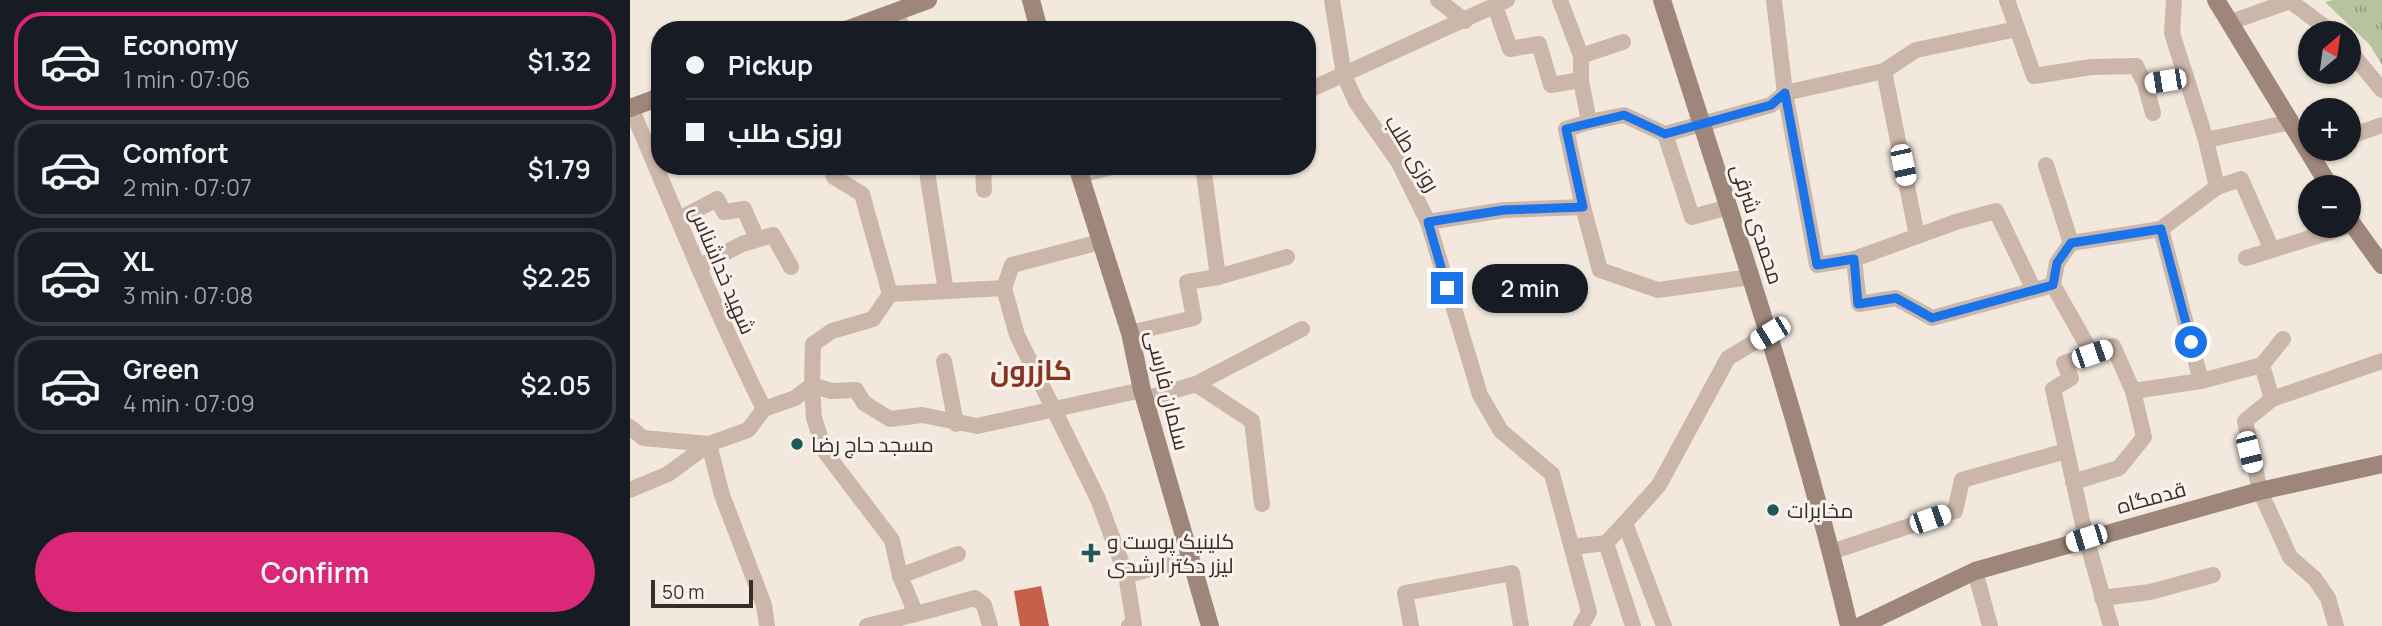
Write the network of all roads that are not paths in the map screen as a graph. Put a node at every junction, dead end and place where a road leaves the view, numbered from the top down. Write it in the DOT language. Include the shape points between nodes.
graph roads {
  1 [pos="928,0"];
  2 [pos="1031,0"];
  3 [pos="1332,0"];
  4 [pos="1438,0"];
  5 [pos="1560,0"];
  6 [pos="1662,0"];
  7 [pos="1774,0"];
  8 [pos="2007,0"];
  9 [pos="2174,0"];
  10 [pos="2216,0"];
  11 [pos="2292,0"];
  12 [pos="1501,3"];
  13 [pos="898,11"];
  14 [pos="871,21"];
  15 [pos="900,21"];
  16 [pos="1037,21"];
  17 [pos="1465,21"];
  18 [pos="2318,21"];
  19 [pos="2231,22"];
  20 [pos="2017,29"];
  21 [pos="1623,43"];
  22 [pos="1581,56"];
  23 [pos="2361,65"];
  24 [pos="1884,71"];
  25 [pos="1344,75"];
  26 [pos="2185,78"];
  27 [pos="1581,80"];
  28 [pos="2146,84"];
  29 [pos="1316,87"];
  30 [pos="2382,90"];
  31 [pos="1785,93"];
  32 [pos="651,100"];
  33 [pos="631,108"];
  34 [pos="2153,113"];
  35 [pos="1589,122"];
  36 [pos="1701,122"];
  37 [pos="2291,122"];
  38 [pos="2382,125"];
  39 [pos="2298,131"];
  40 [pos="2361,132"];
  41 [pos="1665,134"];
  42 [pos="2206,140"];
  43 [pos="651,154"];
  44 [pos="2046,164"];
  45 [pos="660,175"];
  46 [pos="833,175"];
  47 [pos="927,175"];
  48 [pos="983,175"];
  49 [pos="1080,175"];
  50 [pos="1204,175"];
  51 [pos="2217,187"];
  52 [pos="984,190"];
  53 [pos="1583,207"];
  54 [pos="1729,207"];
  55 [pos="679,219"];
  56 [pos="1428,222"];
  57 [pos="2161,229"];
  58 [pos="1917,236"];
  59 [pos="2361,236"];
  60 [pos="2304,238"];
  61 [pos="757,239"];
  62 [pos="1100,242"];
  63 [pos="2071,243"];
  64 [pos="2272,250"];
  65 [pos="1287,257"];
  66 [pos="2246,258"];
  67 [pos="1854,259"];
  68 [pos="2382,265"];
  69 [pos="700,266"];
  70 [pos="791,267"];
  71 [pos="1751,276"];
  72 [pos="1218,277"];
  73 [pos="2053,285"];
  74 [pos="1004,288"];
  75 [pos="2034,290"];
  76 [pos="946,291"];
  77 [pos="890,294"];
  78 [pos="1302,329"];
  79 [pos="1130,333"];
  80 [pos="1770,333"];
  81 [pos="2283,339"];
  82 [pos="2092,354"];
  83 [pos="944,361"];
  84 [pos="2382,361"];
  85 [pos="2262,365"];
  86 [pos="2201,382"];
  87 [pos="1196,384"];
  88 [pos="812,385"];
  89 [pos="2133,391"];
  90 [pos="1144,394"];
  91 [pos="2272,399"];
  92 [pos="764,409"];
  93 [pos="1054,411"];
  94 [pos="956,424"];
  95 [pos="630,427"];
  96 [pos="709,444"];
  97 [pos="2066,451"];
  98 [pos="2382,464"];
  99 [pos="2073,482"];
  100 [pos="630,490"];
  101 [pos="2260,491"];
  102 [pos="1262,504"];
  103 [pos="1625,523"];
  104 [pos="2086,538"];
  105 [pos="1606,543"];
  106 [pos="1572,547"];
  107 [pos="1831,552"];
  108 [pos="958,554"];
  109 [pos="1190,560"];
  110 [pos="1975,571"];
  111 [pos="1126,575"];
  112 [pos="2213,575"];
  113 [pos="900,576"];
  114 [pos="2102,598"];
  115 [pos="916,614"];
  116 [pos="767,626"];
  117 [pos="867,626"];
  118 [pos="990,626"];
  119 [pos="1129,626"];
  120 [pos="1210,626"];
  121 [pos="1411,626"];
  122 [pos="1521,626"];
  123 [pos="1581,626"];
  124 [pos="1633,626"];
  125 [pos="1664,626"];
  126 [pos="1849,626"];
  127 [pos="1860,626"];
  128 [pos="1990,626"];
  129 [pos="2111,626"];
  130 [pos="2336,626"];
  1 -- 13 [label="main road"];
  2 -- 16 [label="main road"];
  3 -- 25 [label="street, روزی طلب"];
  4 -- 17 [label="street"];
  5 -- 22 [label="street"];
  6 -- 36 [label="main road, محمدی شرقی"];
  7 -- 31 [label="street"];
  8 -- 20 [label="street"];
  9 -- 26 [label="street" via="2172,33"];
  10 -- 19 [label="main road"];
  11 -- 18 [label="street"];
  11 -- 19 [label="street"];
  12 -- 17 [label="street"];
  12 -- 27 [label="street" via="1510,49 1539,44 1551,85"];
  13 -- 14 [label="main road"];
  13 -- 15 [label="street"];
  17 -- 25 [label="street"];
  19 -- 37 [label="main road"];
  20 -- 24 [label="street" via="1916,50"];
  20 -- 28 [label="street" via="2034,76 2136,66"];
  21 -- 22 [label="street"];
  22 -- 27 [label="street"];
  23 -- 30 [label="street"];
  24 -- 31 [label="street"];
  24 -- 58 [label="street"];
  25 -- 29 [label="street"];
  25 -- 56 [label="street, روزی طلب" via="1356,102 1398,161"];
  26 -- 28 [label="street"];
  26 -- 42 [label="street"];
  27 -- 35 [label="street"];
  28 -- 34 [label="street"];
  31 -- 36 [label="street" via="1771,105"];
  31 -- 67 [label="street" via="1817,265"];
  32 -- 33 [label="main road"];
  33 -- 43 [label="street, شهید خداشناس"];
  35 -- 41 [label="street" via="1624,115"];
  35 -- 53 [label="street" via="1566,129"];
  36 -- 41 [label="street"];
  36 -- 54 [label="main road, محمدی شرقی"];
  37 -- 39 [label="main road"];
  37 -- 42 [label="street"];
  38 -- 40 [label="street"];
  41 -- 54 [label="street" via="1692,217"];
  42 -- 51 [label="street"];
  44 -- 63 [label="street"];
  45 -- 55 [label="street, شهید خداشناس"];
  46 -- 77 [label="street" via="862,194"];
  47 -- 76 [label="street"];
  48 -- 52 [label="street"];
  49 -- 62 [label="main road, سلمان فارسی"];
  50 -- 72 [label="street"];
  51 -- 57 [label="street"];
  51 -- 64 [label="street" via="2241,179"];
  53 -- 56 [label="street" via="1504,210"];
  53 -- 71 [label="street" via="1600,270 1658,290"];
  54 -- 71 [label="main road, محمدی شرقی"];
  55 -- 61 [label="street" via="717,199 724,212 744,209"];
  55 -- 69 [label="street, شهید خداشناس"];
  56 -- 106 [label="street, روزی طلب" via="1480,395 1501,431 1552,474"];
  57 -- 63 [label="street"];
  57 -- 86 [label="street"];
  58 -- 67 [label="street"];
  58 -- 75 [label="street" via="1996,212"];
  59 -- 68 [label="main road"];
  60 -- 64 [label="street"];
  61 -- 69 [label="street"];
  61 -- 70 [label="street" via="774,234"];
  62 -- 74 [label="street" via="1012,265"];
  62 -- 79 [label="main road, سلمان فارسی"];
  63 -- 73 [label="street" via="2057,263"];
  64 -- 66 [label="street"];
  65 -- 72 [label="street"];
  67 -- 75 [label="street" via="1858,304 1896,298 1932,318"];
  69 -- 92 [label="street, شهید خداشناس" via="719,318"];
  71 -- 80 [label="main road, محمدی شرقی"];
  72 -- 79 [label="street" via="1187,282 1194,318"];
  73 -- 75 [label="street"];
  73 -- 82 [label="street"];
  74 -- 76 [label="street"];
  74 -- 93 [label="street" via="1017,335"];
  76 -- 77 [label="street"];
  77 -- 88 [label="street" via="873,318 832,331 813,344"];
  78 -- 87 [label="street"];
  79 -- 90 [label="main road, سلمان فارسی"];
  80 -- 103 [label="street" via="1728,358 1658,485"];
  80 -- 107 [label="main road, محمدی شرقی"];
  81 -- 85 [label="street"];
  82 -- 89 [label="street" via="2113,346"];
  82 -- 97 [label="street" via="2064,363 2071,378 2053,389"];
  83 -- 94 [label="street"];
  84 -- 91 [label="street"];
  85 -- 86 [label="street"];
  85 -- 91 [label="street"];
  86 -- 89 [label="street"];
  87 -- 90 [label="street"];
  87 -- 102 [label="street" via="1252,421"];
  88 -- 92 [label="street" via="795,398"];
  88 -- 94 [label="street" via="831,391 856,390 864,403 890,419 922,415"];
  88 -- 113 [label="street" via="814,418 825,452 892,540"];
  89 -- 99 [label="street" via="2144,437 2119,468"];
  90 -- 93 [label="street"];
  90 -- 109 [label="main road, سلمان فارسی"];
  91 -- 101 [label="street" via="2245,421"];
  92 -- 96 [label="street" via="748,430"];
  93 -- 94 [label="street" via="977,426"];
  93 -- 111 [label="street" via="1098,499"];
  95 -- 96 [label="street" via="643,438"];
  96 -- 100 [label="street" via="668,474"];
  96 -- 116 [label="street" via="722,495 764,605"];
  97 -- 99 [label="street"];
  97 -- 107 [label="street" via="1962,480 1955,511"];
  98 -- 101 [label="main road, قدمگاه"];
  99 -- 104 [label="street"];
  101 -- 104 [label="main road, قدمگاه"];
  101 -- 130 [label="street" via="2290,557 2328,598"];
  103 -- 105 [label="street"];
  103 -- 125 [label="street"];
  104 -- 110 [label="main road, قدمگاه"];
  104 -- 114 [label="street"];
  105 -- 106 [label="street"];
  105 -- 124 [label="street"];
  106 -- 123 [label="street, روزی طلب" via="1589,612"];
  107 -- 126 [label="main road, محمدی شرقی"];
  108 -- 113 [label="street"];
  109 -- 111 [label="street"];
  109 -- 120 [label="main road, سلمان فارسی"];
  110 -- 127 [label="main road, قدمگاه"];
  110 -- 128 [label="street"];
  111 -- 119 [label="street" via="1134,624"];
  112 -- 114 [label="street" via="2150,592"];
  113 -- 115 [label="street"];
  114 -- 129 [label="street"];
  115 -- 117 [label="street"];
  115 -- 118 [label="street" via="975,598 984,605"];
  121 -- 122 [label="street" via="1405,593 1512,573"];
}
